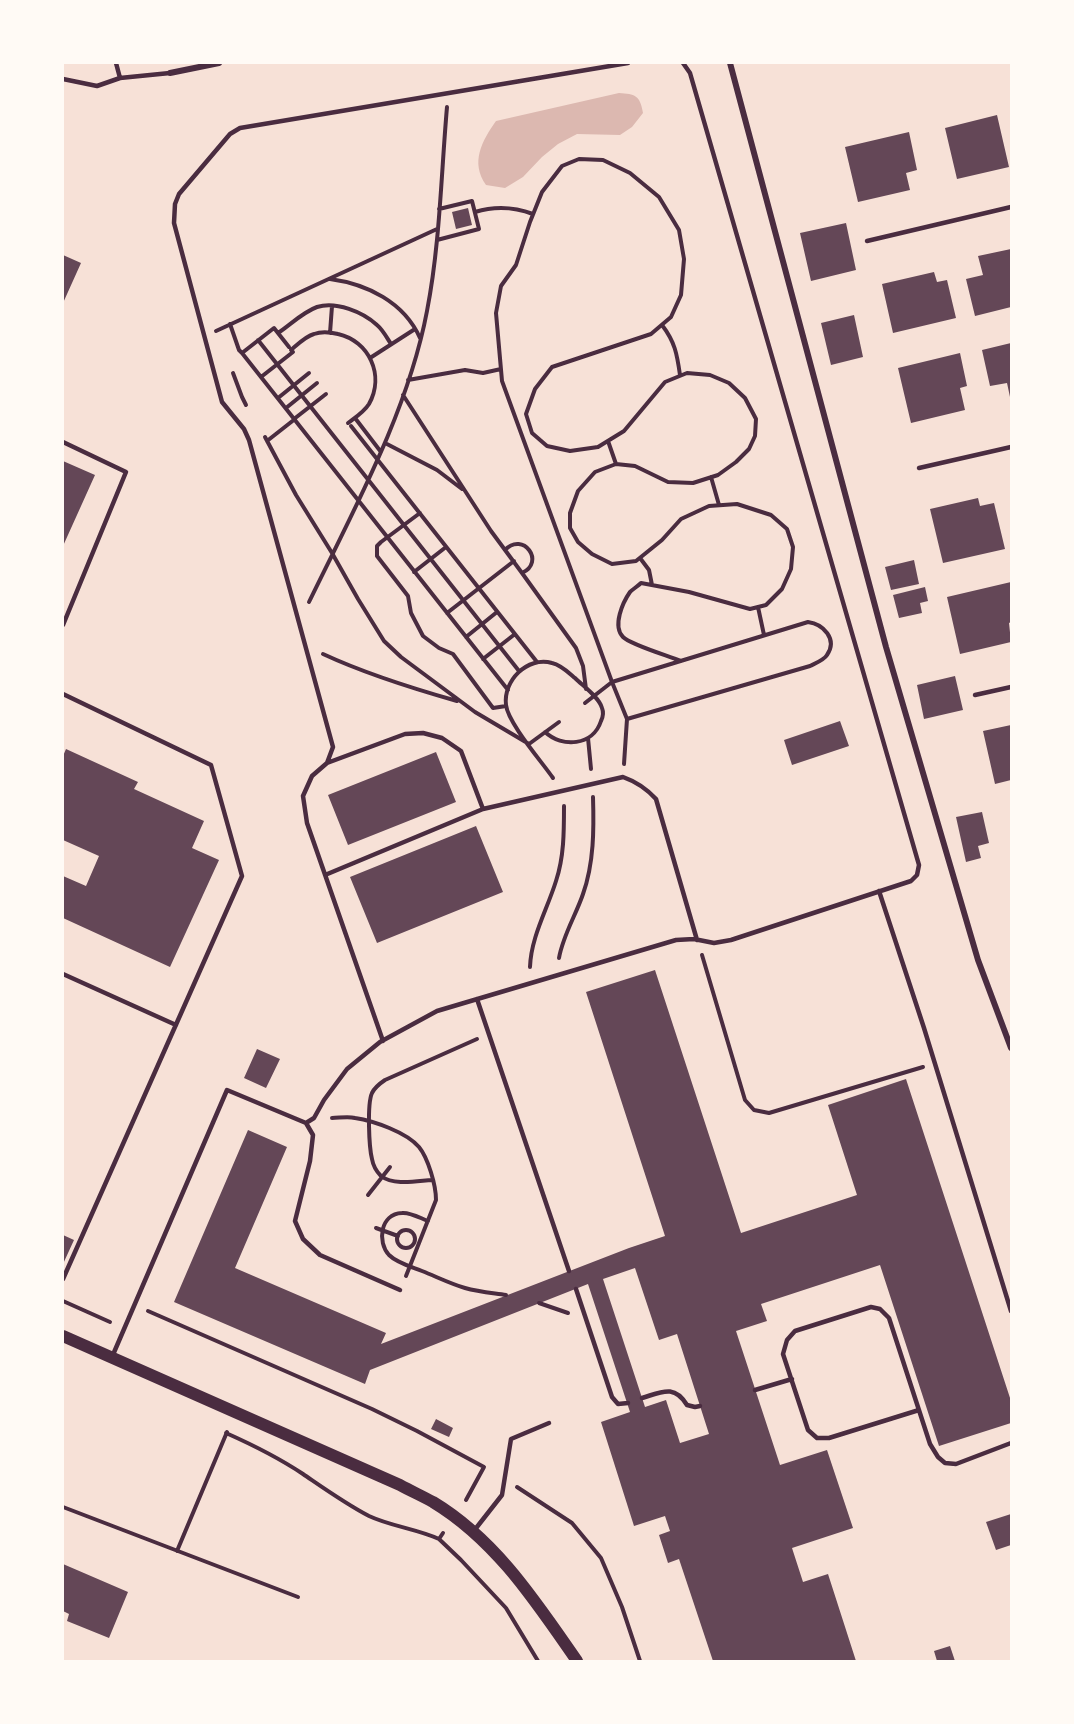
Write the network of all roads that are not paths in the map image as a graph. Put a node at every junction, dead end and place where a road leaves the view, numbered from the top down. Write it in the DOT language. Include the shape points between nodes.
graph roads {
  1 [pos="116,63"];
  2 [pos="219,63"];
  3 [pos="628,63"];
  4 [pos="683,63"];
  5 [pos="730,63"];
  6 [pos="170,73"];
  7 [pos="120,78"];
  8 [pos="63,79"];
  9 [pos="1011,207"];
  10 [pos="867,241"];
  11 [pos="63,442"];
  12 [pos="1011,447"];
  13 [pos="919,468"];
  14 [pos="63,625"];
  15 [pos="1011,687"];
  16 [pos="63,694"];
  17 [pos="975,695"];
  18 [pos="327,763"];
  19 [pos="483,809"];
  20 [pos="325,875"];
  21 [pos="879,891"];
  22 [pos="697,940"];
  23 [pos="63,974"];
  24 [pos="477,999"];
  25 [pos="176,1025"];
  26 [pos="383,1041"];
  27 [pos="1011,1048"];
  28 [pos="306,1124"];
  29 [pos="569,1271"];
  30 [pos="63,1279"];
  31 [pos="576,1289"];
  32 [pos="400,1290"];
  33 [pos="1011,1311"];
  34 [pos="63,1336"];
  35 [pos="111,1357"];
  36 [pos="792,1379"];
  37 [pos="755,1390"];
  38 [pos="642,1398"];
  39 [pos="628,1403"];
  40 [pos="700,1406"];
  41 [pos="919,1410"];
  42 [pos="549,1423"];
  43 [pos="1011,1443"];
  44 [pos="473,1532"];
  45 [pos="577,1661"];
  1 -- 7 [label="lane"];
  2 -- 6 [label="street"];
  3 -- 18 [label="lane" via="240,128 230,134 179,194 174,223 222,402 249,440 333,747"];
  4 -- 21 [label="lane" via="690,73 919,865 911,881"];
  5 -- 27 [label="street" via="886,647 978,960"];
  6 -- 7 [label="lane"];
  7 -- 8 [label="lane" via="97,86"];
  9 -- 10 [label="lane"];
  11 -- 14 [label="lane" via="126,472"];
  12 -- 13 [label="lane"];
  15 -- 17 [label="lane"];
  16 -- 25 [label="lane" via="211,765 242,876"];
  18 -- 19 [label="lane" via="405,734 423,732 442,738 461,751"];
  18 -- 20 [label="lane" via="312,776 303,796 307,823"];
  19 -- 20 [label="lane"];
  19 -- 22 [label="lane" via="623,777 642,785 656,799"];
  20 -- 26 [label="lane"];
  21 -- 22 [label="lane" via="731,940"];
  21 -- 33 [label="lane"];
  22 -- 24 [label="lane" via="676,940"];
  23 -- 25 [label="lane"];
  24 -- 26 [label="lane" via="437,1011"];
  24 -- 29 [label="lane"];
  25 -- 30 [label="lane"];
  26 -- 28 [label="lane" via="347,1069"];
  28 -- 32 [label="lane" via="313,1135 295,1221 303,1239 320,1255"];
  28 -- 35 [label="lane" via="227,1089"];
  31 -- 39 [label="lane" via="612,1397 618,1404"];
  34 -- 35 [label="main road"];
  35 -- 44 [label="main road" via="408,1489"];
  36 -- 37 [label="lane"];
  36 -- 41 [label="lane" via="808,1430 817,1438 829,1438"];
  36 -- 41 [label="lane" via="783,1353 795,1331 871,1307 880,1309 889,1318"];
  38 -- 40 [label="lane" via="674,1391 687,1405"];
  41 -- 43 [label="lane" via="930,1444 945,1463 956,1464"];
  42 -- 44 [label="lane" via="511,1439 502,1495"];
  44 -- 45 [label="main road" via="515,1575"];
}
